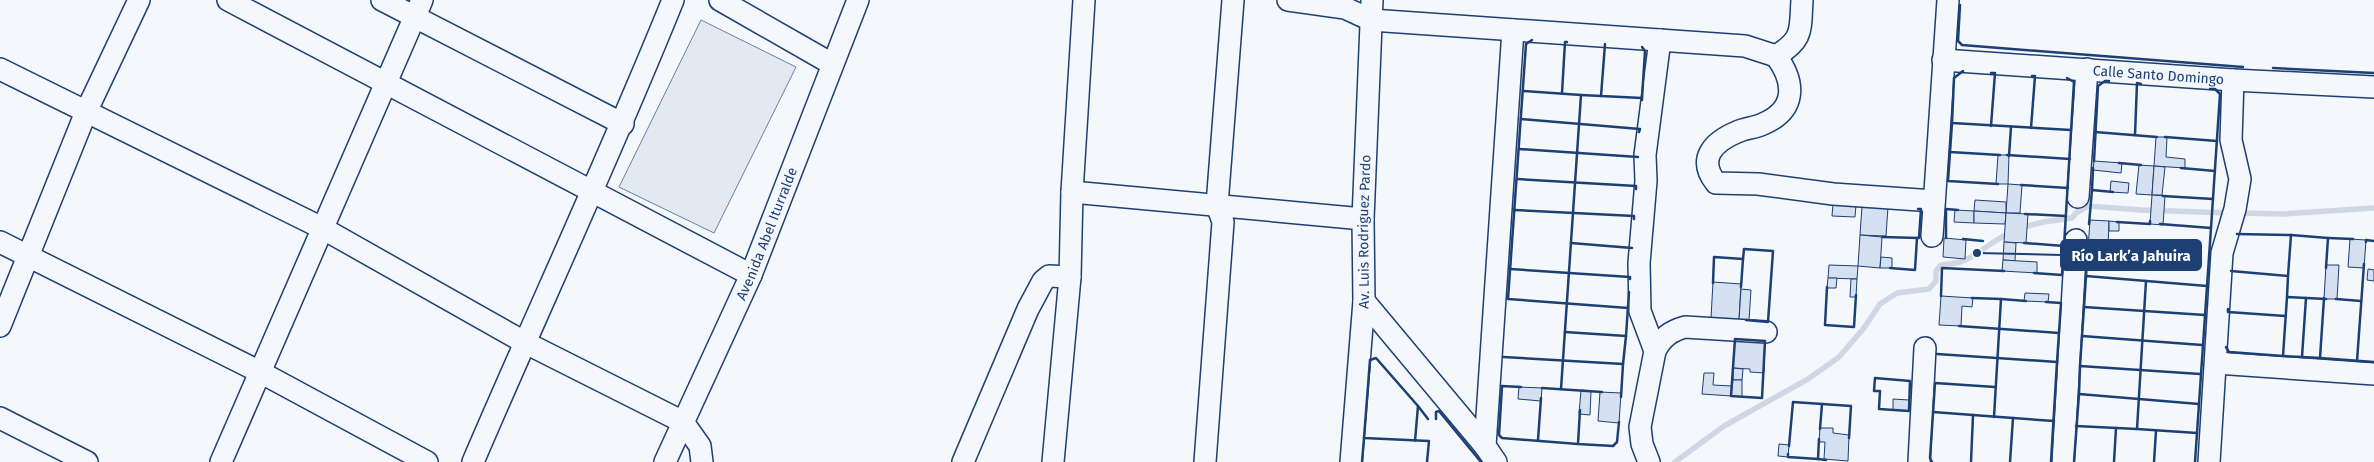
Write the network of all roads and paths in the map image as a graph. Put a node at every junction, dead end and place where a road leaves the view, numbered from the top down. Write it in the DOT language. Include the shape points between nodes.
graph roads {
  1 [pos="138,0"];
  2 [pos="228,0"];
  3 [pos="382,0"];
  4 [pos="673,0"];
  5 [pos="720,0"];
  6 [pos="858,0"];
  7 [pos="1084,0"];
  8 [pos="1233,0"];
  9 [pos="1288,0"];
  10 [pos="1802,0"];
  11 [pos="1948,0"];
  12 [pos="418,8"];
  13 [pos="1372,10"];
  14 [pos="1513,30"];
  15 [pos="1660,40"];
  16 [pos="1776,56"];
  17 [pos="1943,60"];
  18 [pos="832,64"];
  19 [pos="0,69"];
  20 [pos="2088,70"];
  21 [pos="2233,80"];
  22 [pos="386,85"];
  23 [pos="2374,87"];
  24 [pos="86,112"];
  25 [pos="623,124"];
  26 [pos="590,191"];
  27 [pos="1072,192"];
  28 [pos="2078,197"];
  29 [pos="1934,200"];
  30 [pos="1217,205"];
  31 [pos="1363,219"];
  32 [pos="322,228"];
  33 [pos="1932,236"];
  34 [pos="2076,240"];
  35 [pos="0,242"];
  36 [pos="29,257"];
  37 [pos="751,275"];
  38 [pos="1070,277"];
  39 [pos="1364,301"];
  40 [pos="0,326"];
  41 [pos="1766,332"];
  42 [pos="524,342"];
  43 [pos="1926,348"];
  44 [pos="1655,351"];
  45 [pos="2216,363"];
  46 [pos="260,372"];
  47 [pos="2374,374"];
  48 [pos="0,418"];
  49 [pos="683,422"];
  50 [pos="1491,454"];
  51 [pos="87,462"];
  52 [pos="221,462"];
  53 [pos="427,462"];
  54 [pos="473,462"];
  55 [pos="665,462"];
  56 [pos="702,462"];
  57 [pos="964,462"];
  58 [pos="1053,462"];
  59 [pos="1205,462"];
  60 [pos="1351,462"];
  61 [pos="1649,462"];
  62 [pos="1919,462"];
  63 [pos="2063,462"];
  64 [pos="2209,462"];
  1 -- 24 [label="street"];
  2 -- 22 [label="street"];
  3 -- 12 [label="street"];
  4 -- 25 [label="street"];
  5 -- 18 [label="street"];
  6 -- 18 [label="street, Avenida Abel Iturralde"];
  7 -- 27 [label="street"];
  8 -- 30 [label="street"];
  9 -- 13 [label="street"];
  10 -- 16 [label="street" via="1799,36"];
  11 -- 17 [label="street"];
  12 -- 22 [label="street"];
  12 -- 25 [label="street"];
  13 -- 14 [label="street"];
  13 -- 31 [label="street, Av. Luis Rodriguez Pardo"];
  14 -- 15 [label="street"];
  14 -- 50 [label="street"];
  15 -- 16 [label="street" via="1745,46"];
  15 -- 44 [label="street" via="1644,155 1646,181 1639,263 1640,311"];
  16 -- 29 [label="street" via="1791,88 1786,108 1762,125 1738,131 1718,143 1710,152 1707,166 1716,183"];
  17 -- 20 [label="street, Calle Santo Domingo"];
  17 -- 29 [label="street"];
  18 -- 37 [label="street, Avenida Abel Iturralde"];
  19 -- 24 [label="street"];
  20 -- 21 [label="street, Calle Santo Domingo"];
  20 -- 28 [label="street"];
  21 -- 23 [label="street, Calle Santo Domingo"];
  21 -- 45 [label="street" via="2231,140 2240,179 2222,253"];
  22 -- 26 [label="street"];
  22 -- 32 [label="street"];
  24 -- 32 [label="street"];
  24 -- 36 [label="street"];
  25 -- 26 [label="street"];
  26 -- 37 [label="street"];
  26 -- 42 [label="street"];
  27 -- 30 [label="street"];
  27 -- 38 [label="street"];
  29 -- 33 [label="street"];
  30 -- 31 [label="street"];
  30 -- 59 [label="street" via="1223,222"];
  31 -- 39 [label="street, Av. Luis Rodriguez Pardo"];
  32 -- 42 [label="street"];
  32 -- 46 [label="street"];
  34 -- 63 [label="street"];
  35 -- 36 [label="street"];
  36 -- 40 [label="street"];
  36 -- 46 [label="street"];
  37 -- 49 [label="street, Avenida Abel Iturralde"];
  38 -- 57 [label="street" via="1049,276 1043,281 1028,309"];
  38 -- 58 [label="street"];
  39 -- 50 [label="street"];
  39 -- 60 [label="street, Av. Luis Rodriguez Pardo"];
  41 -- 44 [label="street" via="1685,327 1661,339"];
  42 -- 49 [label="street"];
  42 -- 54 [label="street"];
  43 -- 62 [label="street"];
  44 -- 61 [label="street" via="1640,427"];
  45 -- 47 [label="street"];
  45 -- 64 [label="street"];
  46 -- 52 [label="street"];
  46 -- 53 [label="street"];
  48 -- 51 [label="street"];
  49 -- 55 [label="street, Avenida Abel Iturralde"];
  49 -- 56 [label="street" via="700,446"];
}
